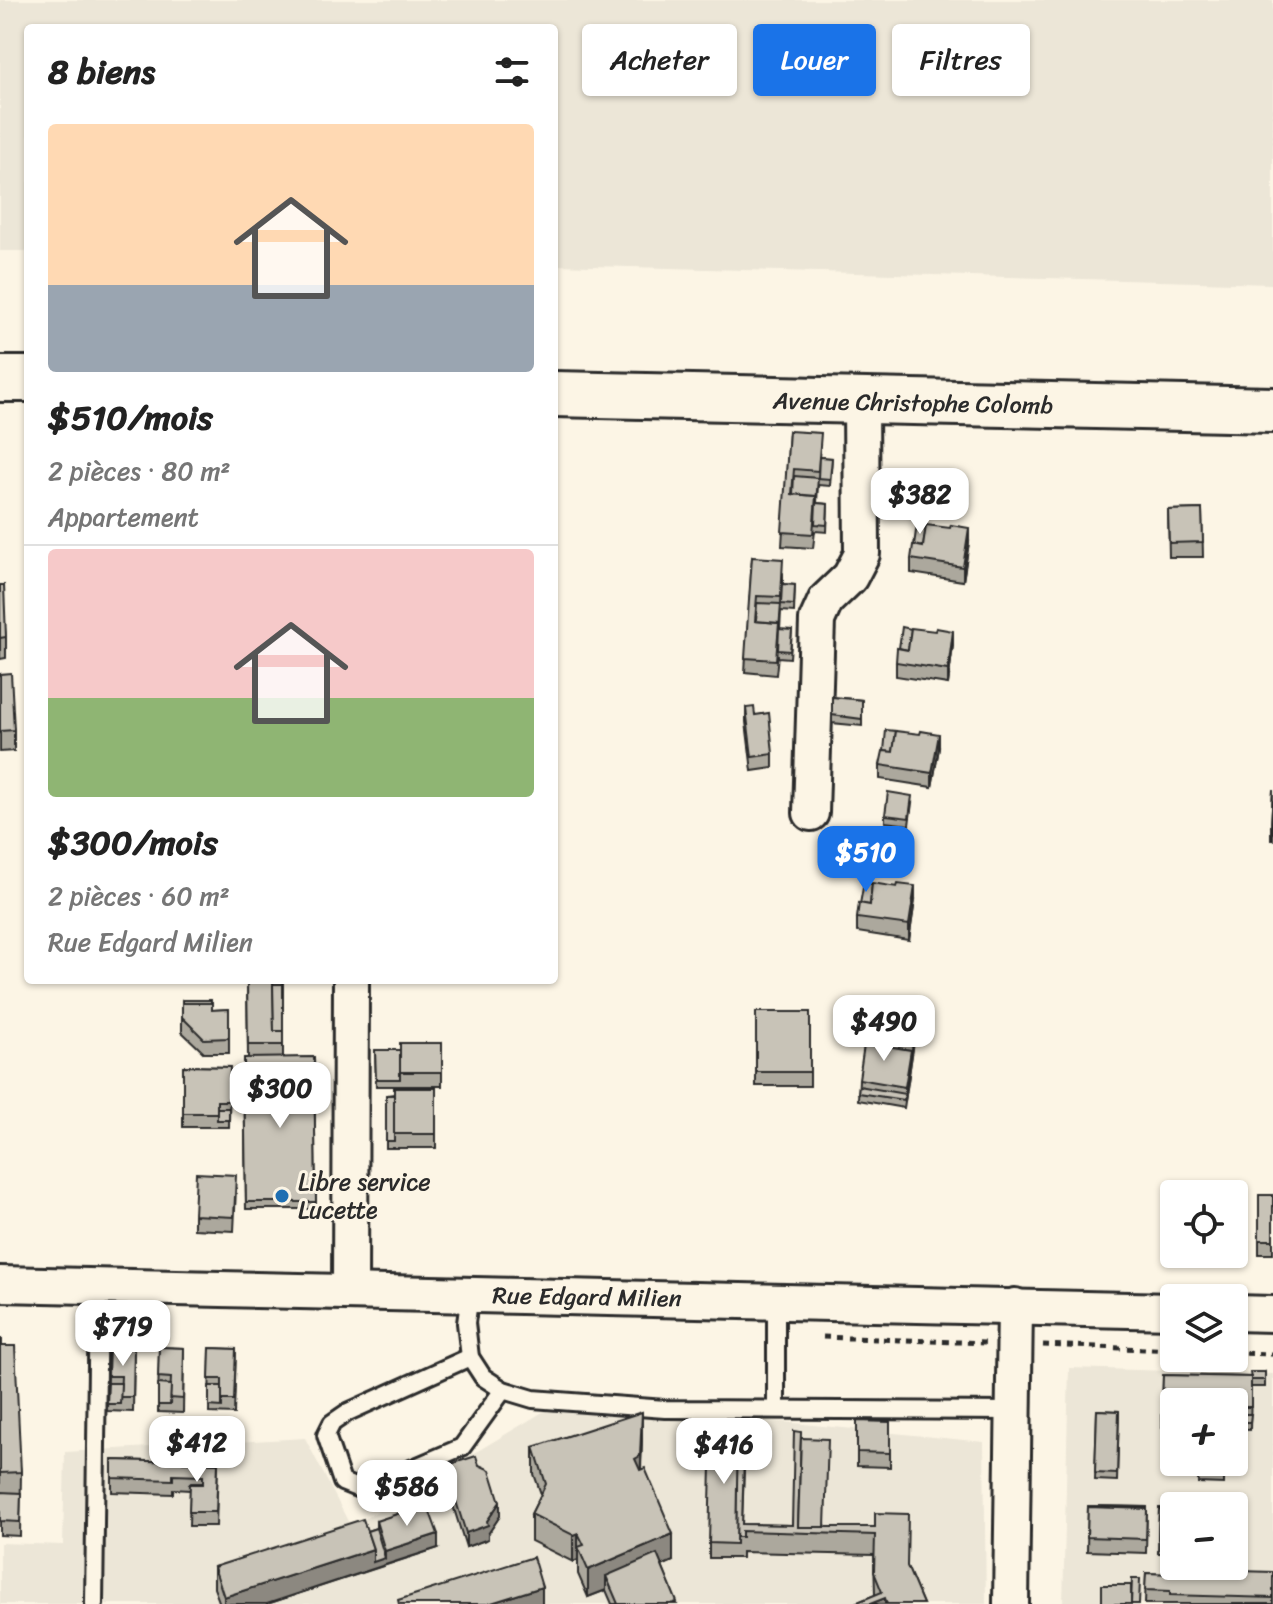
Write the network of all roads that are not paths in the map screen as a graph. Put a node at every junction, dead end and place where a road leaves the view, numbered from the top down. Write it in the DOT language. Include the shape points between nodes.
graph roads {
  1 [pos="0,379"];
  2 [pos="24,379"];
  3 [pos="558,394"];
  4 [pos="861,403"];
  5 [pos="1273,410"];
  6 [pos="811,813"];
  7 [pos="351,984"];
  8 [pos="0,1284"];
  9 [pos="98,1286"];
  10 [pos="350,1292"];
  11 [pos="470,1294"];
  12 [pos="776,1301"];
  13 [pos="1015,1306"];
  14 [pos="1160,1311"];
  15 [pos="1248,1313"];
  16 [pos="1273,1314"];
  17 [pos="470,1357"];
  18 [pos="503,1390"];
  19 [pos="776,1409"];
  20 [pos="1013,1411"];
  21 [pos="94,1604"];
  22 [pos="1011,1604"];
  1 -- 2 [label="street"];
  3 -- 4 [label="street, Avenue Christophe Colomb"];
  4 -- 5 [label="street, Avenue Christophe Colomb"];
  4 -- 6 [label="street" via="862,554 817,620"];
  7 -- 10 [label="street"];
  8 -- 9 [label="street, Rue Edgard Milien"];
  9 -- 10 [label="street, Rue Edgard Milien"];
  9 -- 21 [label="lane"];
  10 -- 11 [label="street, Rue Edgard Milien"];
  11 -- 12 [label="street, Rue Edgard Milien"];
  11 -- 17 [label="lane"];
  12 -- 13 [label="street, Rue Edgard Milien"];
  12 -- 19 [label="lane"];
  13 -- 14 [label="street, Rue Edgard Milien"];
  13 -- 20 [label="street"];
  15 -- 16 [label="street"];
  17 -- 18 [label="lane" via="483,1377"];
  17 -- 18 [label="lane" via="332,1423 326,1435 342,1482 362,1490 462,1447"];
  18 -- 19 [label="lane" via="533,1399 665,1409"];
  19 -- 20 [label="lane"];
  20 -- 22 [label="street"];
}
